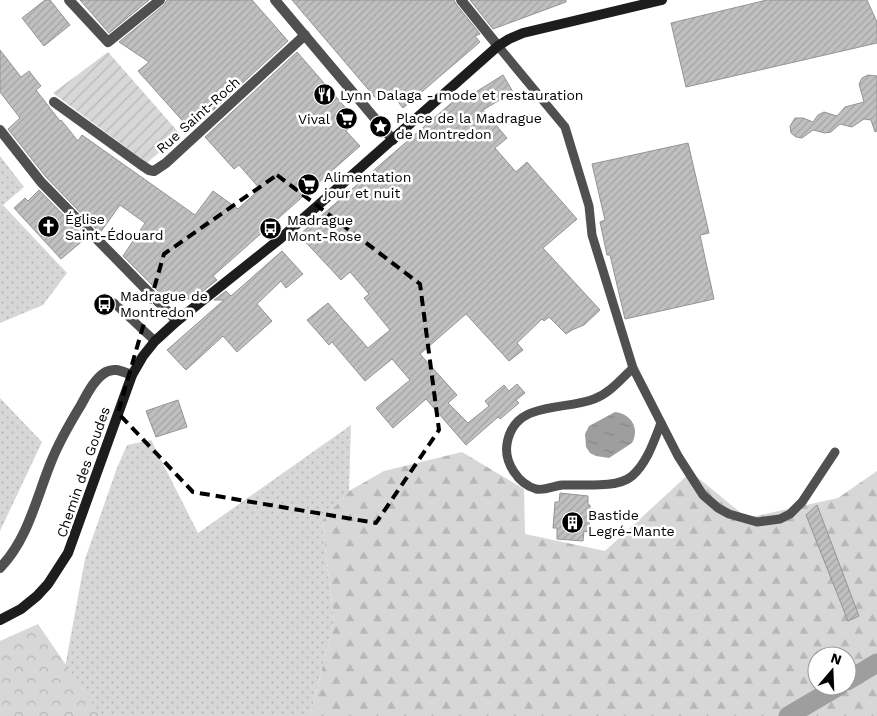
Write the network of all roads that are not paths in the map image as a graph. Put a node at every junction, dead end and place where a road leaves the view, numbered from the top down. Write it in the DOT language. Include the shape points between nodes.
graph roads {
  1 [pos="69,0"];
  2 [pos="160,0"];
  3 [pos="275,0"];
  4 [pos="461,0"];
  5 [pos="662,0"];
  6 [pos="305,35"];
  7 [pos="498,46"];
  8 [pos="54,102"];
  9 [pos="0,130"];
  10 [pos="393,140"];
  11 [pos="114,302"];
  12 [pos="177,321"];
  13 [pos="155,341"];
  14 [pos="633,368"];
  15 [pos="132,375"];
  16 [pos="661,423"];
  17 [pos="835,452"];
  18 [pos="0,568"];
  19 [pos="0,620"];
  1 -- 2 [label="street" via="108,42"];
  3 -- 6 [label="street"];
  4 -- 7 [label="street"];
  5 -- 7 [label="street, Chemin des Goudes" via="523,33"];
  6 -- 8 [label="street, Rue Saint-Roch" via="154,171 144,168"];
  6 -- 10 [label="street"];
  7 -- 10 [label="street, Chemin des Goudes"];
  7 -- 14 [label="lane" via="565,127 589,206 592,235"];
  9 -- 12 [label="street" via="41,182"];
  10 -- 12 [label="street, Chemin des Goudes" via="281,238"];
  11 -- 13 [label="lane"];
  12 -- 13 [label="street, Chemin des Goudes"];
  13 -- 15 [label="street, Chemin des Goudes"];
  14 -- 16 [label="lane"];
  14 -- 16 [label="lane" via="596,398 577,404 540,408 524,417 512,430 507,445 512,468 528,486 536,489 621,482 632,476 644,460"];
  15 -- 18 [label="street" via="109,370 100,376 86,396 55,454 26,529"];
  15 -- 19 [label="street, Chemin des Goudes" via="68,553 37,596"];
  16 -- 17 [label="lane" via="703,495 729,514 757,522 780,519 790,514 802,502"];
}
